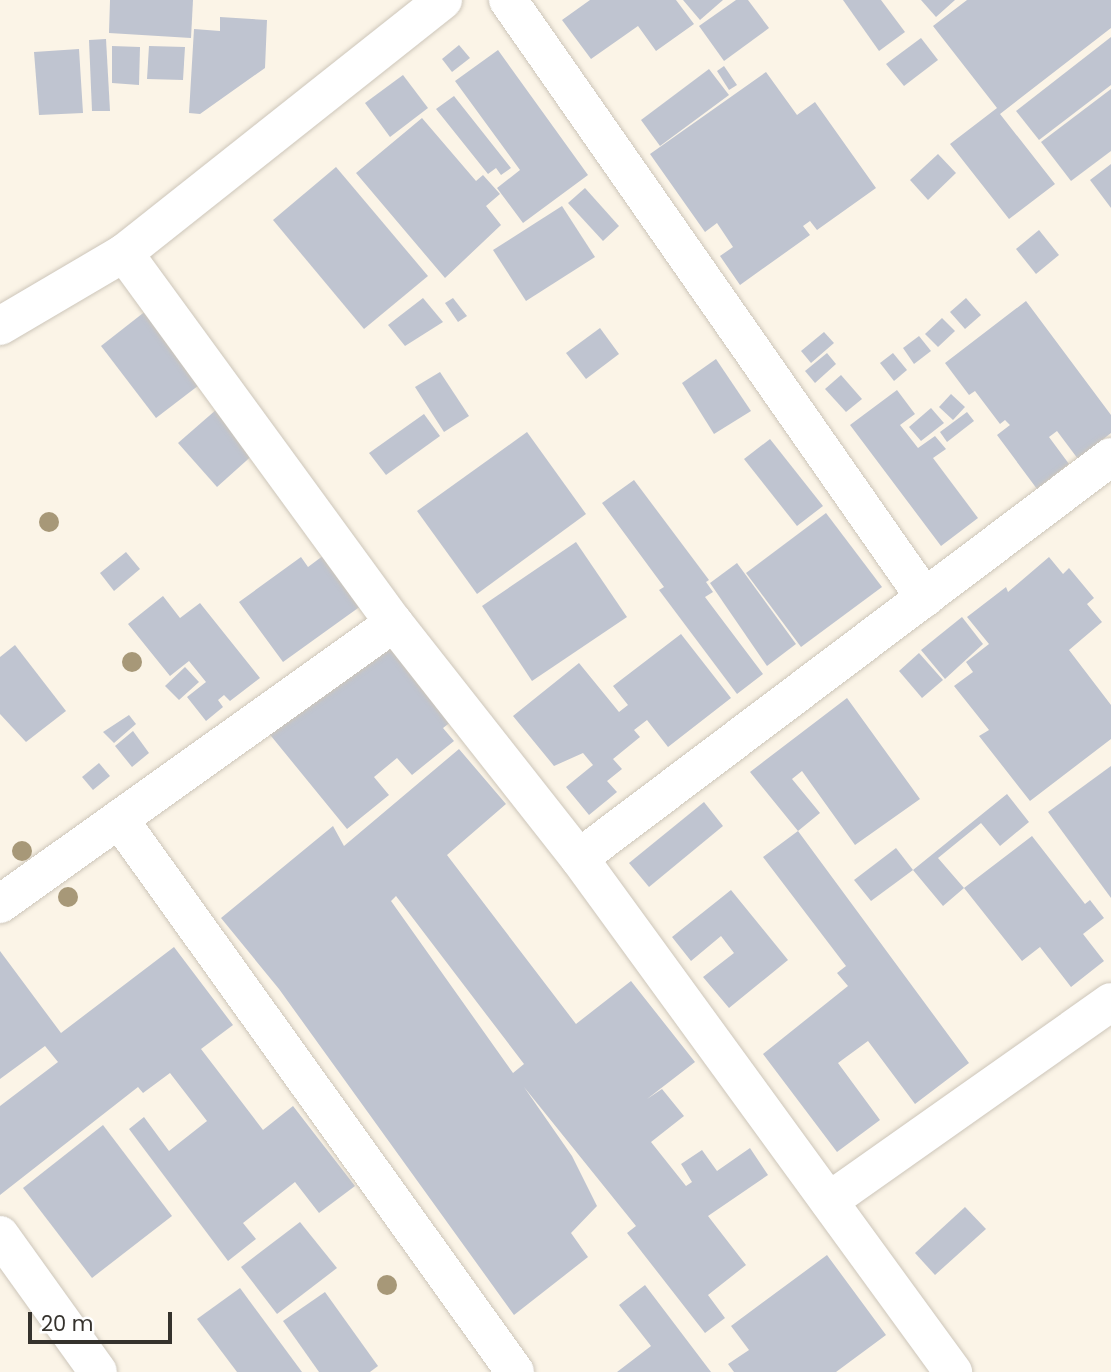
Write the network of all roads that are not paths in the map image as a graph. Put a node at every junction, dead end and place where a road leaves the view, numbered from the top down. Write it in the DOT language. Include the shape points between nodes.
graph roads {
  1 [pos="443,0"];
  2 [pos="508,0"];
  3 [pos="124,253"];
  4 [pos="0,326"];
  5 [pos="1111,457"];
  6 [pos="925,598"];
  7 [pos="394,623"];
  8 [pos="119,819"];
  9 [pos="579,858"];
  10 [pos="0,904"];
  11 [pos="1111,1002"];
  12 [pos="829,1201"];
  13 [pos="0,1236"];
  14 [pos="98,1372"];
  15 [pos="515,1372"];
  16 [pos="953,1372"];
  1 -- 3 [label="street"];
  2 -- 6 [label="street"];
  3 -- 4 [label="street"];
  3 -- 7 [label="street"];
  5 -- 6 [label="street"];
  6 -- 9 [label="street"];
  7 -- 8 [label="street"];
  7 -- 9 [label="street"];
  8 -- 10 [label="street"];
  8 -- 15 [label="street"];
  9 -- 12 [label="street"];
  11 -- 12 [label="street"];
  12 -- 16 [label="street"];
  13 -- 14 [label="street"];
}
